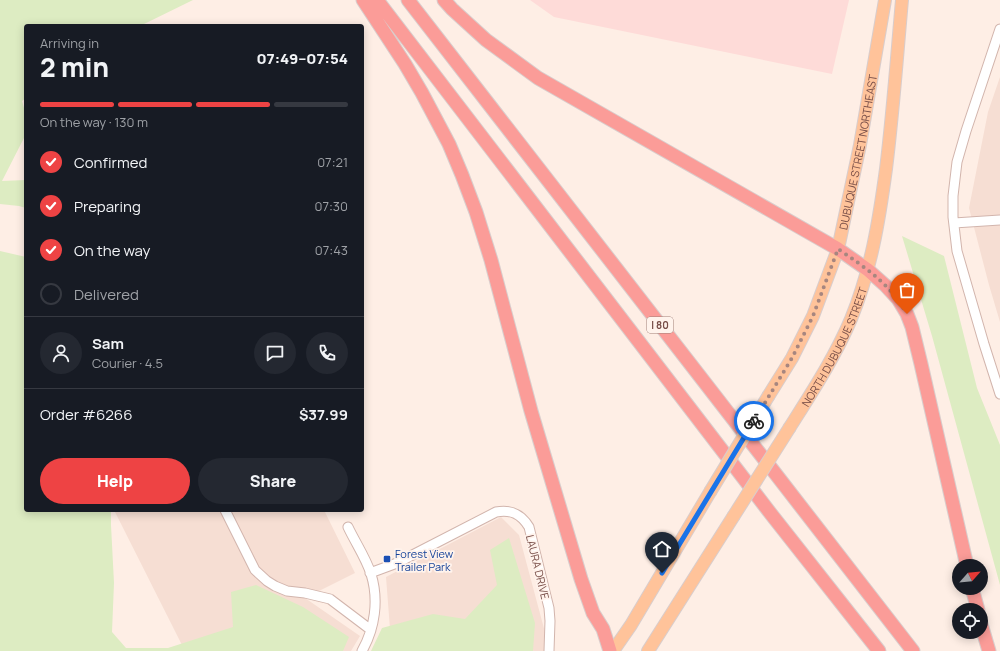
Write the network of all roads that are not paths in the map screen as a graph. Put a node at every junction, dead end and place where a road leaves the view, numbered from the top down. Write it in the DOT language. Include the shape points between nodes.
graph roads {
  1 [pos="363,0"];
  2 [pos="377,0"];
  3 [pos="408,0"];
  4 [pos="444,0"];
  5 [pos="885,0"];
  6 [pos="902,0"];
  7 [pos="1000,29"];
  8 [pos="1000,220"];
  9 [pos="954,223"];
  10 [pos="838,249"];
  11 [pos="868,270"];
  12 [pos="1000,394"];
  13 [pos="226,512"];
  14 [pos="348,527"];
  15 [pos="965,559"];
  16 [pos="370,573"];
  17 [pos="371,630"];
  18 [pos="985,639"];
  19 [pos="362,651"];
  20 [pos="549,651"];
  21 [pos="612,651"];
  22 [pos="648,651"];
  23 [pos="878,651"];
  24 [pos="913,651"];
  25 [pos="989,651"];
  1 -- 21 [label="highway" via="422,93 462,175 476,212 581,579 593,613"];
  2 -- 23 [label="highway, I 80"];
  3 -- 24 [label="highway, I 80"];
  4 -- 10 [label="highway" via="486,40 538,78"];
  5 -- 10 [label="main road, DUBUQUE STREET NORTHEAST" via="860,145"];
  6 -- 11 [label="main road, NORTH DUBUQUE STREET" via="890,144 879,220"];
  7 -- 9 [label="street" via="958,162 953,196"];
  8 -- 9 [label="street"];
  9 -- 12 [label="street" via="959,258"];
  10 -- 11 [label="highway"];
  10 -- 21 [label="main road, DUBUQUE STREET NORTHEAST, bridge" via="813,316 792,358 631,625"];
  11 -- 15 [label="highway" via="898,299 912,327"];
  11 -- 22 [label="main road, NORTH DUBUQUE STREET, bridge" via="851,320 824,372"];
  13 -- 17 [label="street" via="255,570 267,581 287,590 330,599"];
  14 -- 16 [label="street"];
  16 -- 17 [label="street" via="375,600"];
  16 -- 20 [label="street, LAURA DRIVE" via="397,563 496,512 502,510 518,514 529,527 549,608"];
  17 -- 19 [label="street"];
  18 -- 25 [label="highway"];
}
